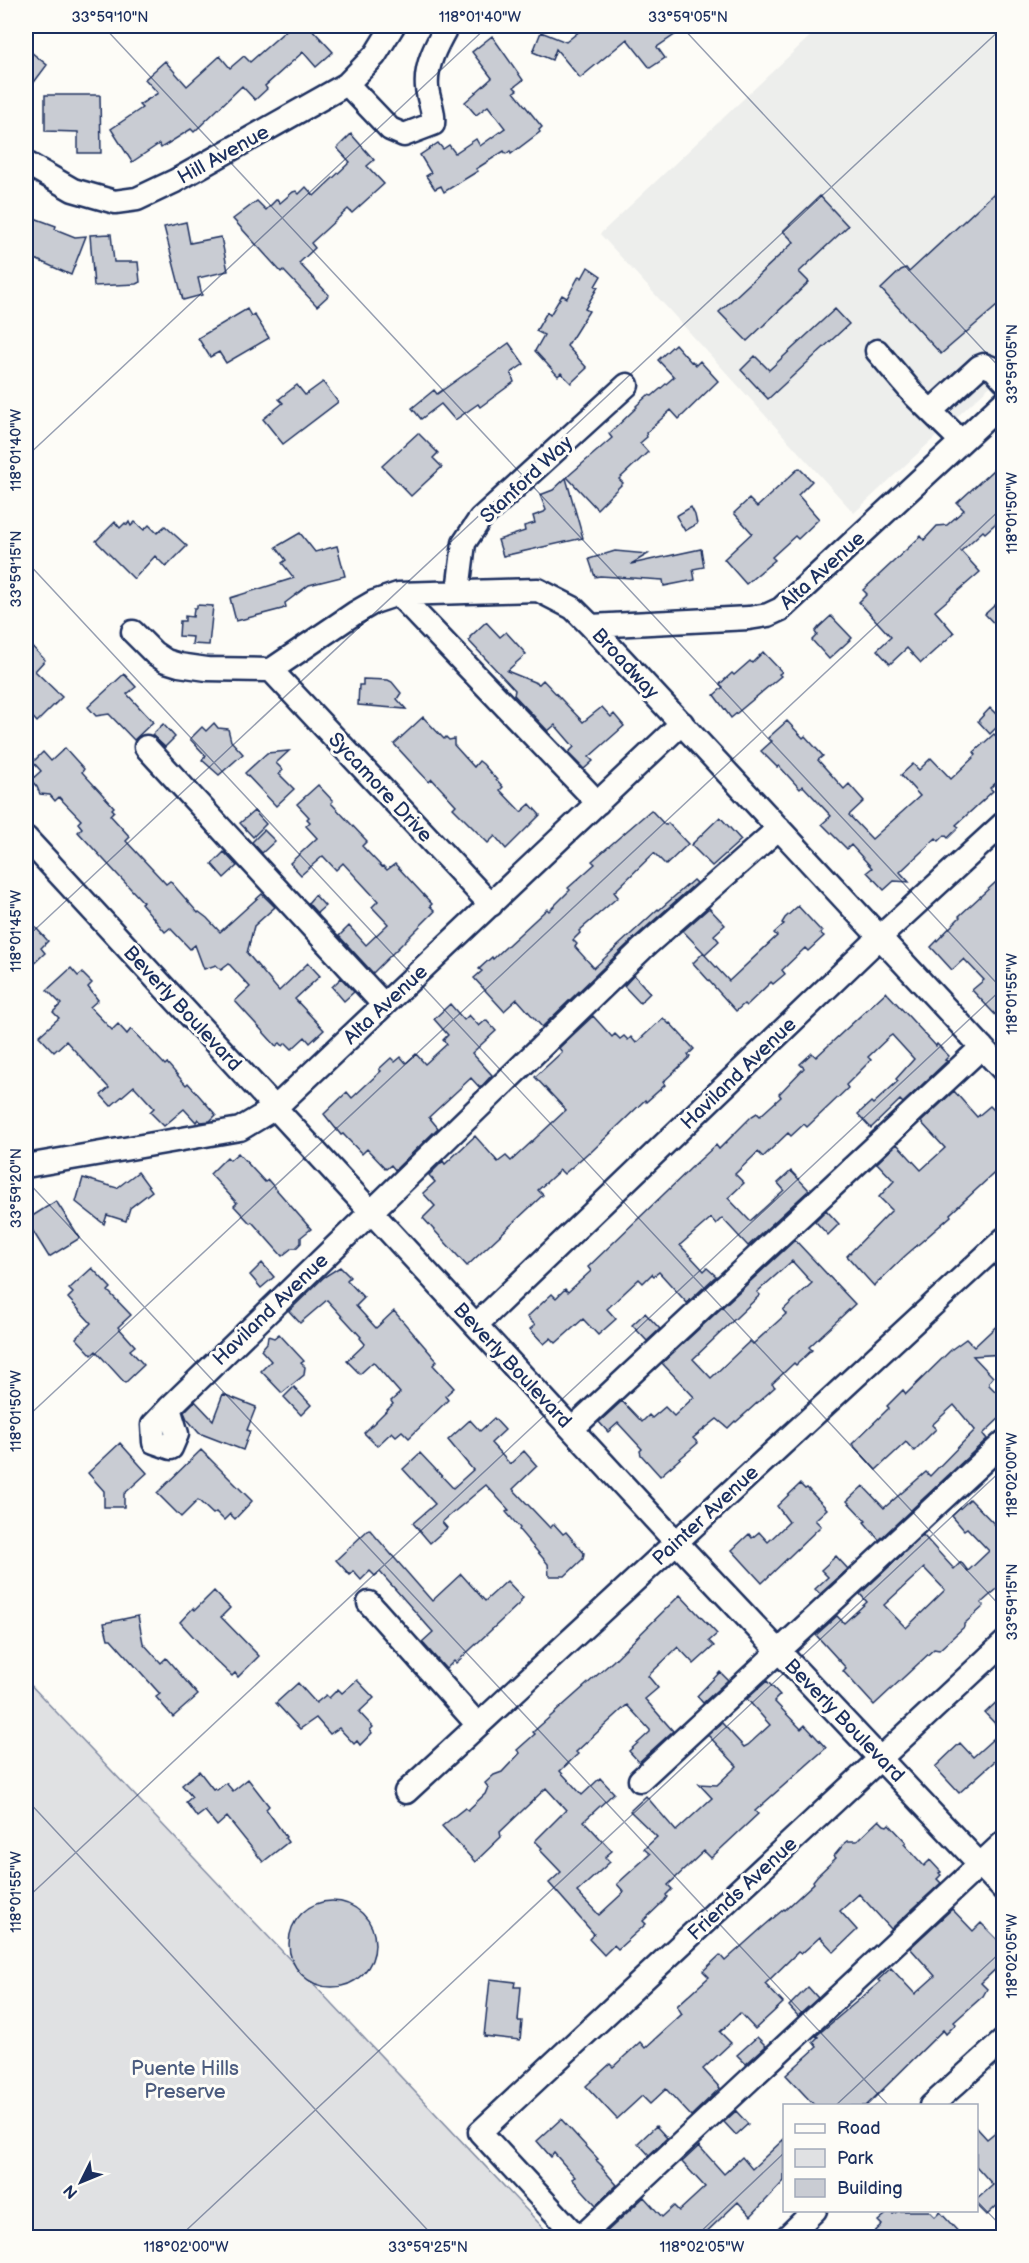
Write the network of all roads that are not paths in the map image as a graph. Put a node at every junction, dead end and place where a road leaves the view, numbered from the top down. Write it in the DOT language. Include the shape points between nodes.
graph roads {
  1 [pos="393,26"];
  2 [pos="447,26"];
  3 [pos="347,84"];
  4 [pos="26,163"];
  5 [pos="877,351"];
  6 [pos="1004,380"];
  7 [pos="627,385"];
  8 [pos="1004,402"];
  9 [pos="931,411"];
  10 [pos="961,441"];
  11 [pos="458,591"];
  12 [pos="398,594"];
  13 [pos="591,626"];
  14 [pos="132,632"];
  15 [pos="271,670"];
  16 [pos="682,723"];
  17 [pos="146,747"];
  18 [pos="598,803"];
  19 [pos="1004,824"];
  20 [pos="779,828"];
  21 [pos="26,838"];
  22 [pos="491,904"];
  23 [pos="880,937"];
  24 [pos="384,1005"];
  25 [pos="982,1047"];
  26 [pos="1004,1071"];
  27 [pos="275,1108"];
  28 [pos="26,1166"];
  29 [pos="370,1211"];
  30 [pos="1004,1239"];
  31 [pos="476,1325"];
  32 [pos="169,1408"];
  33 [pos="572,1429"];
  34 [pos="1004,1442"];
  35 [pos="676,1542"];
  36 [pos="369,1603"];
  37 [pos="1004,1643"];
  38 [pos="778,1650"];
  39 [pos="478,1725"];
  40 [pos="881,1757"];
  41 [pos="640,1780"];
  42 [pos="406,1792"];
  43 [pos="1004,1842"];
  44 [pos="980,1864"];
  45 [pos="1004,1890"];
  46 [pos="1004,2040"];
  47 [pos="933,2104"];
  48 [pos="814,2212"];
  49 [pos="579,2238"];
  50 [pos="786,2238"];
  1 -- 3 [label="street, Hill Avenue" via="375,55"];
  2 -- 3 [label="street" via="427,71 433,124 404,135 390,129"];
  3 -- 4 [label="street, Hill Avenue" via="175,182 137,199 115,202 73,190"];
  5 -- 9 [label="street"];
  6 -- 9 [label="street" via="994,369 979,367"];
  7 -- 11 [label="street, Stanford Way" via="480,519 464,543"];
  8 -- 10 [label="street, Alta Avenue"];
  9 -- 10 [label="street"];
  10 -- 13 [label="street, Alta Avenue" via="774,613 749,618"];
  11 -- 12 [label="street, Broadway"];
  11 -- 13 [label="street, Broadway" via="538,590 573,608"];
  12 -- 15 [label="street, Broadway" via="355,613"];
  12 -- 18 [label="street"];
  13 -- 16 [label="street, Broadway"];
  14 -- 15 [label="street" via="154,653 178,665"];
  15 -- 22 [label="street, Sycamore Drive"];
  16 -- 18 [label="street, Alta Avenue"];
  16 -- 20 [label="street, Broadway"];
  17 -- 24 [label="street"];
  18 -- 22 [label="street, Alta Avenue"];
  19 -- 23 [label="street, Haviland Avenue"];
  20 -- 23 [label="street, Broadway"];
  20 -- 29 [label="street, Haviland Avenue" via="642,949"];
  21 -- 27 [label="street, Beverly Boulevard"];
  22 -- 24 [label="street, Alta Avenue"];
  23 -- 25 [label="street, Broadway"];
  23 -- 31 [label="street, Haviland Avenue"];
  24 -- 27 [label="street, Alta Avenue"];
  25 -- 26 [label="street, Broadway"];
  25 -- 33 [label="street"];
  27 -- 28 [label="street, Alta Avenue" via="240,1129"];
  27 -- 29 [label="street, Beverly Boulevard"];
  29 -- 31 [label="street, Beverly Boulevard"];
  29 -- 32 [label="street, Haviland Avenue"];
  30 -- 35 [label="street, Painter Avenue"];
  31 -- 33 [label="street, Beverly Boulevard"];
  33 -- 35 [label="street, Beverly Boulevard"];
  34 -- 38 [label="street"];
  35 -- 38 [label="street, Beverly Boulevard"];
  35 -- 39 [label="street, Painter Avenue"];
  36 -- 39 [label="street"];
  37 -- 40 [label="street, Friends Avenue"];
  38 -- 40 [label="street, Beverly Boulevard"];
  38 -- 41 [label="street"];
  39 -- 42 [label="street, Painter Avenue"];
  40 -- 44 [label="street, Beverly Boulevard"];
  40 -- 49 [label="street, Friends Avenue" via="480,2132"];
  43 -- 44 [label="street"];
  44 -- 45 [label="street, Beverly Boulevard"];
  44 -- 49 [label="street"];
  46 -- 47 [label="street"];
  48 -- 50 [label="street"];
}
